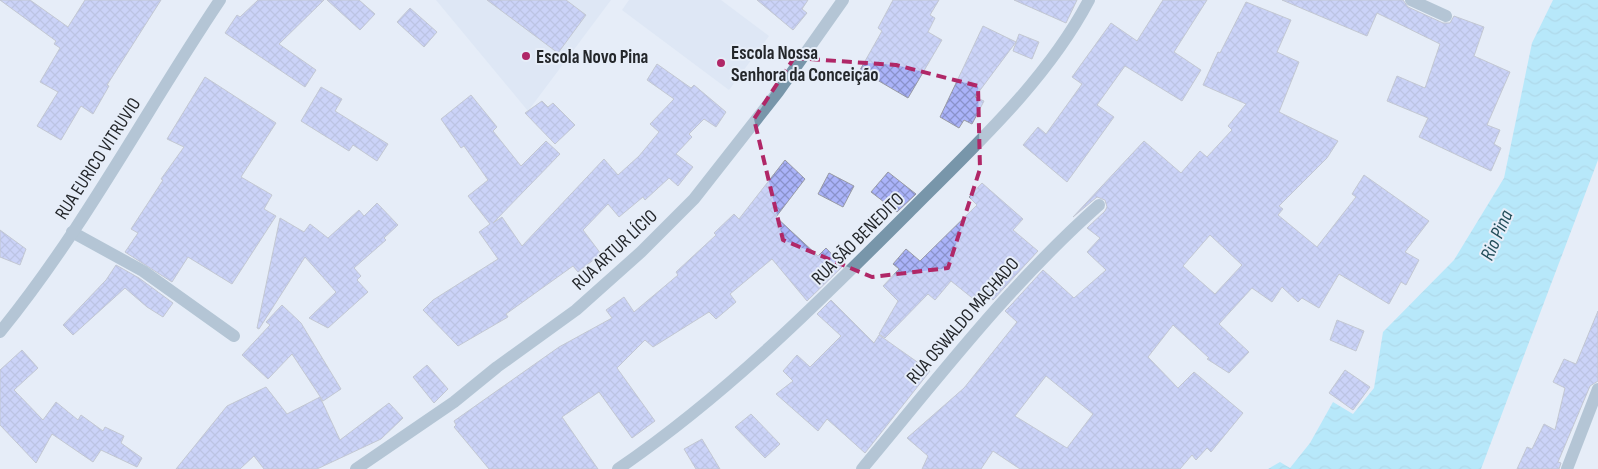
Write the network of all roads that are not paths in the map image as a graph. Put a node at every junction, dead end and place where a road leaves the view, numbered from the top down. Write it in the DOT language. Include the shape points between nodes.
graph roads {
  1 [pos="220,0"];
  2 [pos="843,0"];
  3 [pos="1089,0"];
  4 [pos="1411,0"];
  5 [pos="1446,16"];
  6 [pos="1099,205"];
  7 [pos="72,232"];
  8 [pos="0,332"];
  9 [pos="234,336"];
  10 [pos="1598,390"];
  11 [pos="356,469"];
  12 [pos="618,469"];
  13 [pos="862,469"];
  14 [pos="1567,469"];
  1 -- 7 [label="street, RUA EURICO VITRUVIO"];
  2 -- 11 [label="street, RUA ARTUR LÍCIO" via="778,92 694,199 641,252 576,310 454,402"];
  3 -- 12 [label="street, RUA SÃO BENEDITO" via="1079,20 1018,99 842,280 716,396"];
  4 -- 5 [label="street"];
  6 -- 13 [label="street, RUA OSWALDO MACHADO" via="1054,244 1016,285 947,363"];
  7 -- 8 [label="street, RUA EURICO VITRUVIO"];
  7 -- 9 [label="street" via="143,271"];
  10 -- 14 [label="street"];
}
